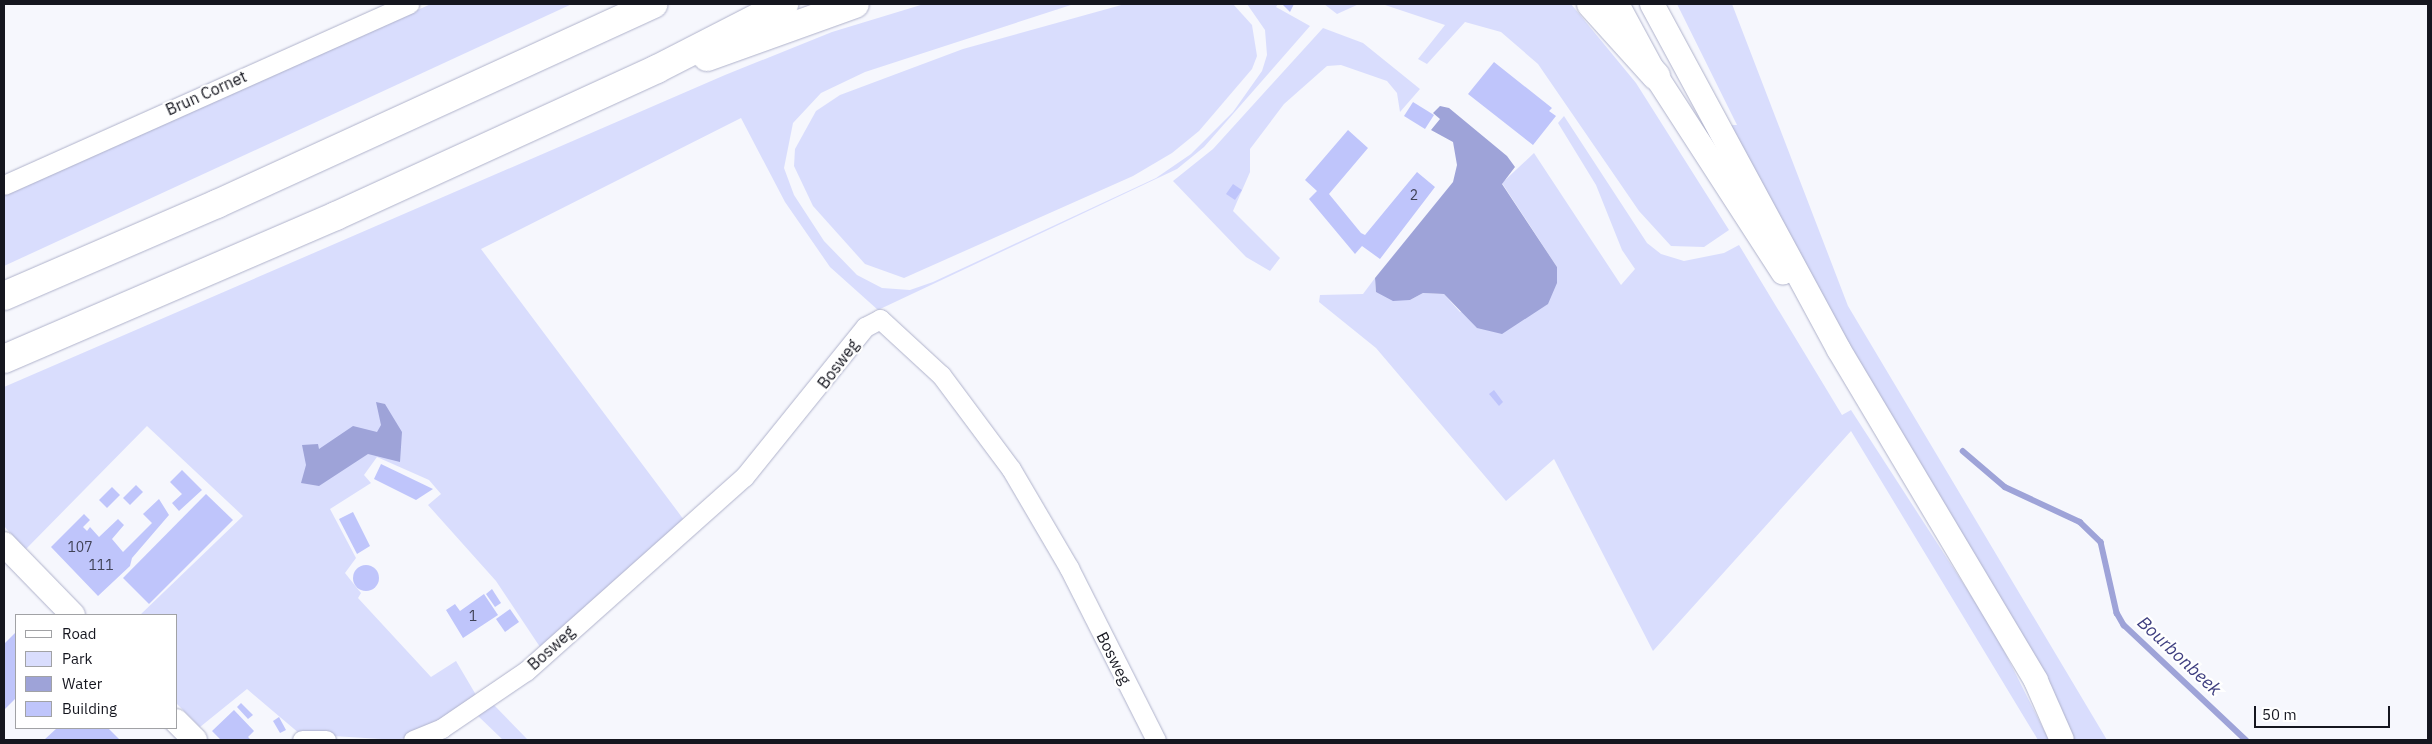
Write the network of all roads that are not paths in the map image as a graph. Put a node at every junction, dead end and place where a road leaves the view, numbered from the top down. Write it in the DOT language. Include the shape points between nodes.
graph roads {
  1 [pos="409,4"];
  2 [pos="653,4"];
  3 [pos="784,4"];
  4 [pos="855,4"];
  5 [pos="1591,4"];
  6 [pos="1617,4"];
  7 [pos="1652,4"];
  8 [pos="657,69"];
  9 [pos="1656,76"];
  10 [pos="4,185"];
  11 [pos="4,296"];
  12 [pos="1839,350"];
  13 [pos="4,359"];
  14 [pos="4,544"];
  15 [pos="72,614"];
  16 [pos="178,723"];
  17 [pos="195,740"];
  18 [pos="302,740"];
  19 [pos="326,740"];
  20 [pos="413,740"];
  21 [pos="1156,740"];
  22 [pos="2062,740"];
  1 -- 10 [label="street, Brun Cornet"];
  2 -- 11 [label="highway" via="217,204"];
  3 -- 8 [label="highway"];
  4 -- 8 [label="highway" via="729,52"];
  5 -- 9 [label="highway"];
  6 -- 9 [label="main road"];
  7 -- 12 [label="main road"];
  8 -- 13 [label="highway" via="291,236"];
  9 -- 12 [label="main road" via="1753,228"];
  12 -- 22 [label="main road" via="2036,681"];
  14 -- 15 [label="main road"];
  16 -- 17 [label="main road"];
  18 -- 19 [label="street"];
  20 -- 21 [label="street, Bosweg" via="442,728 526,671 744,477 865,327 880,319 941,375 1022,485"];
}
